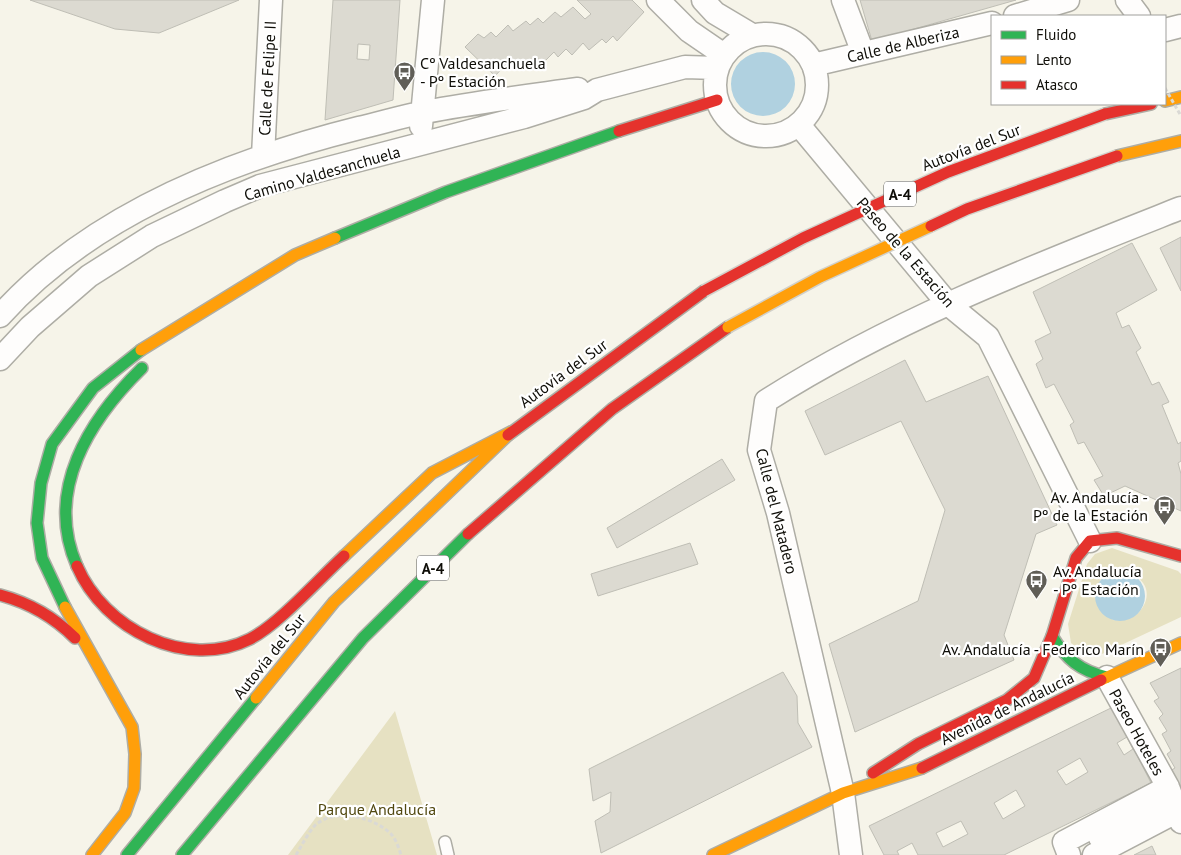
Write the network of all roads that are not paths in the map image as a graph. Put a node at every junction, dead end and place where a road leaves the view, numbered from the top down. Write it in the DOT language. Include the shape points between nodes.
graph roads {
  1 [pos="271,0"];
  2 [pos="432,0"];
  3 [pos="658,0"];
  4 [pos="703,0"];
  5 [pos="843,0"];
  6 [pos="1068,0"];
  7 [pos="1126,0"];
  8 [pos="1017,15"];
  9 [pos="1138,15"];
  10 [pos="991,23"];
  11 [pos="1181,26"];
  12 [pos="1166,30"];
  13 [pos="752,35"];
  14 [pos="863,53"];
  15 [pos="721,61"];
  16 [pos="813,65"];
  17 [pos="597,90"];
  18 [pos="1181,97"];
  19 [pos="717,100"];
  20 [pos="1166,101"];
  21 [pos="1146,105"];
  22 [pos="424,112"];
  23 [pos="799,125"];
  24 [pos="1181,141"];
  25 [pos="393,152"];
  26 [pos="263,156"];
  27 [pos="1181,208"];
  28 [pos="948,304"];
  29 [pos="202,313"];
  30 [pos="0,316"];
  31 [pos="0,359"];
  32 [pos="510,432"];
  33 [pos="1090,541"];
  34 [pos="1181,556"];
  35 [pos="0,595"];
  36 [pos="1052,636"];
  37 [pos="1181,643"];
  38 [pos="88,652"];
  39 [pos="1107,677"];
  40 [pos="843,793"];
  41 [pos="1175,805"];
  42 [pos="445,842"];
  43 [pos="1094,848"];
  44 [pos="92,855"];
  45 [pos="127,855"];
  46 [pos="182,855"];
  47 [pos="448,855"];
  48 [pos="713,855"];
  49 [pos="851,855"];
  50 [pos="1069,855"];
  1 -- 26 [label="street, Calle de Felipe II"];
  2 -- 22 [label="street"];
  3 -- 15 [label="street"];
  4 -- 13 [label="street" via="715,12"];
  5 -- 14 [label="street"];
  6 -- 8 [label="street"];
  7 -- 9 [label="street"];
  10 -- 14 [label="street, Calle de Alberiza"];
  11 -- 12 [label="street"];
  13 -- 15 [label="street" via="736,43"];
  13 -- 16 [label="street" via="776,35 794,42"];
  14 -- 16 [label="street, Calle de Alberiza"];
  15 -- 17 [label="street, Camino Valdesanchuela"];
  15 -- 19 [label="street" via="715,83"];
  16 -- 23 [label="street" via="817,82 814,104"];
  17 -- 22 [label="street, Camino Valdesanchuela" via="572,90"];
  17 -- 25 [label="street, Camino Valdesanchuela" via="584,98 524,117"];
  18 -- 20 [label="main road"];
  19 -- 23 [label="street" via="732,125 745,133 776,136"];
  19 -- 29 [label="main road" via="446,192 295,255"];
  21 -- 32 [label="main road, Autovía del Sur / A-4, bridge" via="1105,114 948,172 803,238 704,290"];
  22 -- 25 [label="street" via="420,130 412,142"];
  22 -- 26 [label="street, Camino Valdesanchuela"];
  23 -- 28 [label="street, Paseo de la Estación"];
  24 -- 46 [label="main road, A-4, bridge" via="1117,156 967,209 820,277 728,327 612,409 483,519 363,638"];
  25 -- 31 [label="street, Camino Valdesanchuela" via="260,186 152,236 89,276 30,327"];
  26 -- 30 [label="street, Camino Valdesanchuela" via="173,193 76,249 38,279"];
  27 -- 28 [label="street"];
  28 -- 33 [label="street, Paseo de la Estación" via="988,337"];
  28 -- 40 [label="street, Calle del Matadero" via="808,375 766,401 759,450 778,513"];
  29 -- 32 [label="main road" via="120,389 96,418 76,460 68,487 66,514 71,552 85,584 110,614 163,645 195,650 246,641 267,628 314,586 432,473"];
  29 -- 38 [label="main road" via="143,348 93,388 52,444 41,483 36,523 42,558"];
  32 -- 45 [label="main road, Autovía del Sur / A-4" via="334,602"];
  33 -- 34 [label="main road" via="1117,538"];
  33 -- 36 [label="main road, Avenida de Andalucía" via="1076,558"];
  35 -- 38 [label="main road" via="28,602 56,620"];
  36 -- 39 [label="main road" via="1065,659 1088,673"];
  36 -- 40 [label="main road, Avenida de Andalucía" via="1034,678 1007,700 918,744"];
  37 -- 39 [label="main road, Avenida de Andalucía"];
  38 -- 44 [label="main road" via="132,727 135,754 134,788 125,813"];
  39 -- 40 [label="main road, Avenida de Andalucía" via="927,766"];
  39 -- 41 [label="street, Paseo Hoteles"];
  40 -- 48 [label="main road, Avenida de Andalucía"];
  40 -- 49 [label="street"];
  41 -- 43 [label="street"];
  41 -- 50 [label="street" via="1064,842"];
  42 -- 47 [label="lane"];
}
